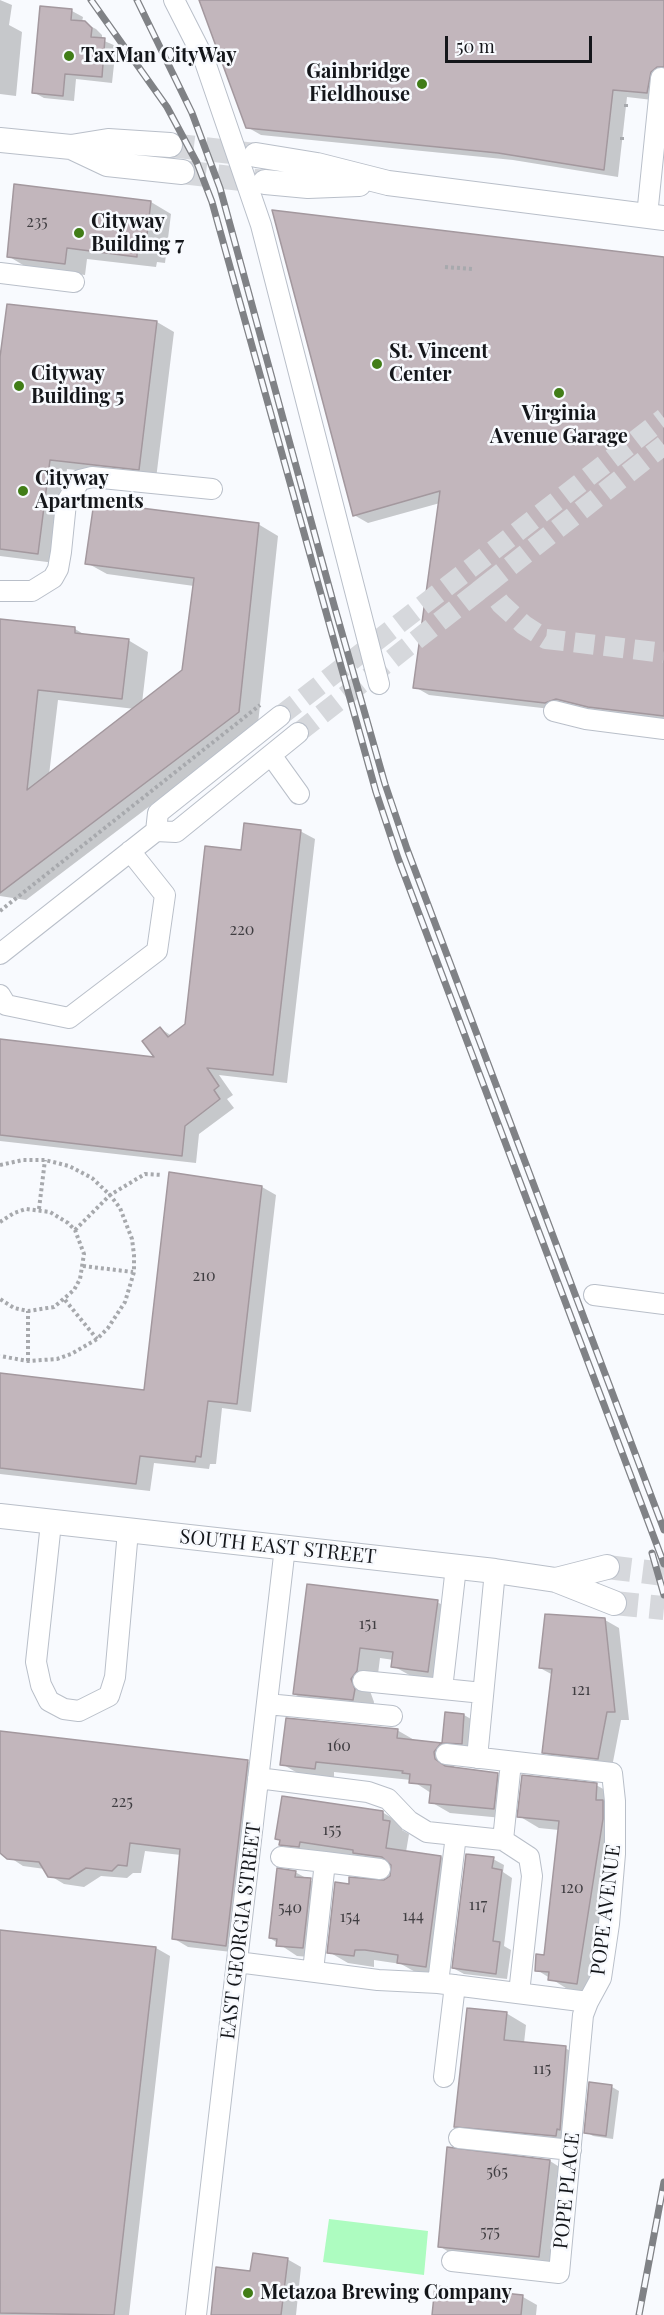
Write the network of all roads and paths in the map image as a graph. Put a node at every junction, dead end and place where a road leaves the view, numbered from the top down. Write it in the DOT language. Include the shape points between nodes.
graph roads {
  1 [pos="174,0"];
  2 [pos="661,78"];
  3 [pos="0,140"];
  4 [pos="170,145"];
  5 [pos="71,147"];
  6 [pos="256,155"];
  7 [pos="182,172"];
  8 [pos="265,182"];
  9 [pos="388,183"];
  10 [pos="658,221"];
  11 [pos="445,267"];
  12 [pos="473,269"];
  13 [pos="0,273"];
  14 [pos="74,282"];
  15 [pos="212,489"];
  16 [pos="0,591"];
  17 [pos="379,684"];
  18 [pos="266,701"];
  19 [pos="554,711"];
  20 [pos="280,716"];
  21 [pos="664,729"];
  22 [pos="298,733"];
  23 [pos="271,755"];
  24 [pos="298,794"];
  25 [pos="156,831"];
  26 [pos="130,851"];
  27 [pos="0,911"];
  28 [pos="0,954"];
  29 [pos="0,995"];
  30 [pos="45,1160"];
  31 [pos="0,1165"];
  32 [pos="162,1175"];
  33 [pos="110,1195"];
  34 [pos="39,1209"];
  35 [pos="1,1219"];
  36 [pos="75,1230"];
  37 [pos="83,1266"];
  38 [pos="134,1272"];
  39 [pos="594,1295"];
  40 [pos="0,1299"];
  41 [pos="65,1300"];
  42 [pos="664,1304"];
  43 [pos="28,1311"];
  44 [pos="97,1339"];
  45 [pos="0,1356"];
  46 [pos="27,1362"];
  47 [pos="0,1516"];
  48 [pos="51,1523"];
  49 [pos="128,1531"];
  50 [pos="285,1547"];
  51 [pos="456,1567"];
  52 [pos="607,1567"];
  53 [pos="495,1571"];
  54 [pos="556,1580"];
  55 [pos="614,1602"];
  56 [pos="363,1682"];
  57 [pos="442,1689"];
  58 [pos="483,1692"];
  59 [pos="267,1704"];
  60 [pos="392,1716"];
  61 [pos="446,1754"];
  62 [pos="477,1758"];
  63 [pos="511,1762"];
  64 [pos="258,1778"];
  65 [pos="456,1835"];
  66 [pos="503,1840"];
  67 [pos="281,1857"];
  68 [pos="325,1862"];
  69 [pos="380,1869"];
  70 [pos="237,1962"];
  71 [pos="313,1971"];
  72 [pos="446,1984"];
  73 [pos="519,1993"];
  74 [pos="588,2002"];
  75 [pos="444,2077"];
  76 [pos="459,2139"];
  77 [pos="571,2150"];
  78 [pos="452,2261"];
  79 [pos="196,2315"];
  1 -- 17 [label="street" via="204,59 261,225"];
  2 -- 10 [label="street"];
  3 -- 5 [label="main road"];
  4 -- 5 [label="main road" via="108,141"];
  5 -- 7 [label="main road" via="107,164"];
  6 -- 9 [label="main road"];
  8 -- 9 [label="main road" via="308,186"];
  9 -- 10 [label="main road"];
  11 -- 12 [label="path"];
  13 -- 14 [label="street"];
  15 -- 16 [label="street" via="92,477 80,480 66,503 62,552 53,578 32,591"];
  18 -- 27 [label="path"];
  19 -- 21 [label="street"];
  20 -- 25 [label="street" via="158,813"];
  22 -- 23 [label="street"];
  23 -- 24 [label="street"];
  23 -- 25 [label="street" via="176,832"];
  25 -- 26 [label="street"];
  26 -- 28 [label="street"];
  26 -- 29 [label="street" via="165,896 157,951 69,1018 6,1005"];
  30 -- 31 [label="path"];
  30 -- 33 [label="path" via="81,1171"];
  30 -- 34 [label="path"];
  32 -- 33 [label="path" via="145,1174"];
  33 -- 36 [label="path"];
  33 -- 38 [label="path" via="120,1208 132,1239"];
  34 -- 35 [label="path"];
  34 -- 36 [label="path" via="59,1216"];
  36 -- 37 [label="path" via="84,1254"];
  37 -- 38 [label="path"];
  37 -- 41 [label="path" via="80,1279"];
  38 -- 44 [label="path" via="118,1316"];
  39 -- 42 [label="street"];
  40 -- 43 [label="path"];
  41 -- 43 [label="path" via="41,1311"];
  41 -- 44 [label="path"];
  43 -- 46 [label="path"];
  44 -- 46 [label="path" via="57,1359"];
  45 -- 46 [label="path"];
  47 -- 48 [label="main road, SOUTH EAST STREET"];
  48 -- 49 [label="main road, SOUTH EAST STREET"];
  48 -- 49 [label="street" via="36,1662 49,1701 79,1711 109,1696 115,1677"];
  49 -- 50 [label="main road, SOUTH EAST STREET"];
  50 -- 51 [label="main road, SOUTH EAST STREET"];
  50 -- 59 [label="street, EAST GEORGIA STREET"];
  51 -- 53 [label="main road, SOUTH EAST STREET"];
  51 -- 57 [label="street"];
  52 -- 54 [label="main road, SOUTH EAST STREET"];
  53 -- 54 [label="main road, SOUTH EAST STREET"];
  53 -- 58 [label="street"];
  54 -- 55 [label="main road, SOUTH EAST STREET"];
  56 -- 57 [label="street"];
  57 -- 58 [label="street"];
  58 -- 62 [label="street"];
  59 -- 60 [label="street"];
  59 -- 64 [label="street, EAST GEORGIA STREET"];
  61 -- 62 [label="street, POPE AVENUE"];
  62 -- 63 [label="street, POPE AVENUE"];
  63 -- 66 [label="street"];
  63 -- 74 [label="street, POPE AVENUE" via="612,1773 615,1854 609,1924 601,1978"];
  64 -- 65 [label="street" via="368,1792 388,1799 409,1821 427,1832"];
  64 -- 70 [label="street, EAST GEORGIA STREET"];
  65 -- 66 [label="street"];
  65 -- 72 [label="street"];
  66 -- 73 [label="street" via="529,1857 532,1876"];
  67 -- 68 [label="street"];
  68 -- 69 [label="street"];
  68 -- 71 [label="street"];
  70 -- 71 [label="street, POPE AVENUE"];
  70 -- 79 [label="street, EAST GEORGIA STREET"];
  71 -- 72 [label="street, POPE AVENUE"];
  72 -- 73 [label="street, POPE AVENUE"];
  72 -- 75 [label="street"];
  73 -- 74 [label="street, POPE AVENUE"];
  74 -- 77 [label="street, POPE PLACE" via="583,2015"];
  76 -- 77 [label="street"];
  77 -- 78 [label="street, POPE PLACE" via="559,2273"];
}
